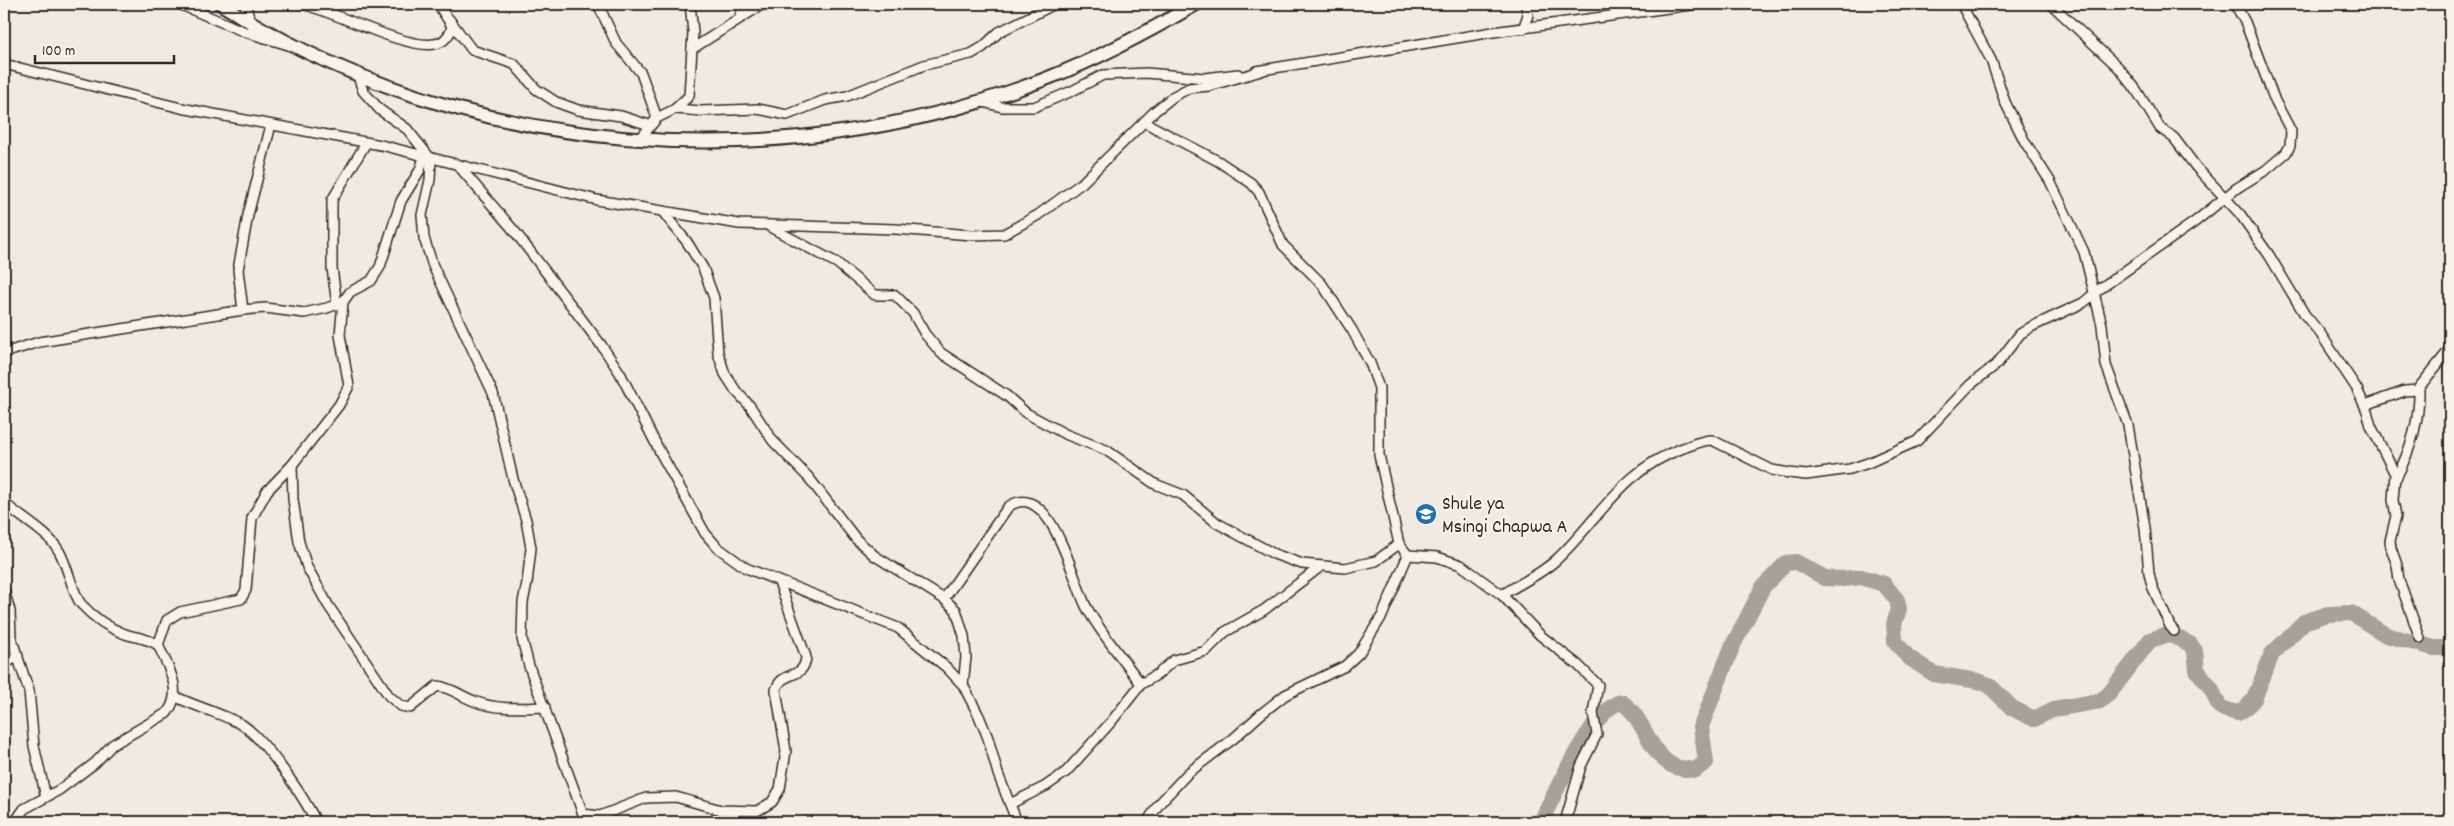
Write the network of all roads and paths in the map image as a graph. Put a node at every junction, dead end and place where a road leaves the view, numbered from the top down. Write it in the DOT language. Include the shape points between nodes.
graph roads {
  1 [pos="179,4"];
  2 [pos="221,4"];
  3 [pos="245,4"];
  4 [pos="302,4"];
  5 [pos="438,4"];
  6 [pos="598,4"];
  7 [pos="690,4"];
  8 [pos="744,4"];
  9 [pos="762,4"];
  10 [pos="1055,4"];
  11 [pos="1196,4"];
  12 [pos="1525,4"];
  13 [pos="1698,4"];
  14 [pos="1962,4"];
  15 [pos="2051,4"];
  16 [pos="2235,4"];
  17 [pos="740,17"];
  18 [pos="449,19"];
  19 [pos="252,24"];
  20 [pos="1523,29"];
  21 [pos="292,46"];
  22 [pos="692,49"];
  23 [pos="4,64"];
  24 [pos="1261,71"];
  25 [pos="358,76"];
  26 [pos="976,101"];
  27 [pos="675,109"];
  28 [pos="653,121"];
  29 [pos="1144,122"];
  30 [pos="271,125"];
  31 [pos="640,139"];
  32 [pos="366,143"];
  33 [pos="428,158"];
  34 [pos="457,164"];
  35 [pos="2224,198"];
  36 [pos="662,211"];
  37 [pos="767,225"];
  38 [pos="2095,294"];
  39 [pos="340,303"];
  40 [pos="243,310"];
  41 [pos="2450,349"];
  42 [pos="4,353"];
  43 [pos="2419,388"];
  44 [pos="2365,405"];
  45 [pos="292,465"];
  46 [pos="2395,480"];
  47 [pos="4,503"];
  48 [pos="1399,544"];
  49 [pos="1408,555"];
  50 [pos="1320,567"];
  51 [pos="779,582"];
  52 [pos="4,590"];
  53 [pos="1502,596"];
  54 [pos="944,599"];
  55 [pos="2174,631"];
  56 [pos="2420,638"];
  57 [pos="158,645"];
  58 [pos="18,656"];
  59 [pos="4,664"];
  60 [pos="1141,684"];
  61 [pos="963,685"];
  62 [pos="176,697"];
  63 [pos="545,707"];
  64 [pos="46,797"];
  65 [pos="1010,804"];
  66 [pos="15,822"];
  67 [pos="316,822"];
  68 [pos="1017,822"];
  69 [pos="1148,822"];
  70 [pos="1565,822"];
  1 -- 21 [label="street" via="245,32"];
  2 -- 19 [label="highway"];
  3 -- 19 [label="street"];
  4 -- 18 [label="street" via="415,43 441,41 451,31"];
  5 -- 18 [label="street"];
  6 -- 28 [label="street" via="616,43 641,73"];
  7 -- 22 [label="street"];
  8 -- 17 [label="street"];
  9 -- 17 [label="street"];
  10 -- 27 [label="street" via="999,32 970,54 924,65 847,96 825,100 787,115 758,109"];
  11 -- 26 [label="highway" via="1100,55 1048,78"];
  12 -- 20 [label="street" via="1528,14"];
  13 -- 20 [label="street"];
  14 -- 38 [label="street" via="1991,60 2005,102 2050,181 2084,252"];
  15 -- 35 [label="street" via="2118,67 2160,128 2174,138"];
  16 -- 35 [label="street" via="2292,137 2286,154"];
  17 -- 22 [label="street"];
  18 -- 28 [label="street" via="472,50 514,64 536,89 556,102 578,110"];
  19 -- 21 [label="highway"];
  20 -- 24 [label="street"];
  21 -- 25 [label="highway"];
  22 -- 27 [label="street" via="689,96"];
  23 -- 30 [label="street" via="181,108"];
  24 -- 26 [label="street" via="1205,78 1146,73 1103,75 1034,107 1002,107"];
  24 -- 29 [label="street" via="1209,86 1189,88 1174,96"];
  25 -- 31 [label="highway" via="426,100 526,125 577,134"];
  25 -- 33 [label="street" via="363,91 380,110 407,129"];
  26 -- 31 [label="highway" via="921,117 830,134 754,141"];
  27 -- 28 [label="street"];
  28 -- 31 [label="street"];
  29 -- 37 [label="street" via="1082,183 1038,215 1004,234"];
  29 -- 48 [label="street" via="1218,161 1251,183 1259,192 1283,246 1322,284 1352,330 1379,388 1379,455"];
  30 -- 32 [label="street"];
  30 -- 40 [label="street" via="238,270"];
  32 -- 33 [label="street"];
  32 -- 39 [label="street" via="332,200 332,268"];
  33 -- 34 [label="street"];
  33 -- 39 [label="street" via="401,201 380,267 371,281 350,292"];
  33 -- 63 [label="street" via="430,180 422,215 424,238 433,266 493,392 531,548 523,602 522,639 528,666"];
  34 -- 36 [label="street" via="596,200"];
  34 -- 51 [label="street" via="516,233 602,346 620,373 705,533 717,547 746,568"];
  35 -- 38 [label="street" via="2196,222"];
  35 -- 44 [label="street" via="2240,214 2269,255"];
  36 -- 37 [label="street" via="739,224"];
  36 -- 54 [label="street" via="703,268 714,298 718,353 725,374 736,391 856,539 875,556"];
  37 -- 50 [label="street" via="837,263 875,295 895,295 914,314 941,353 1042,423 1106,450 1155,484 1183,495 1217,523 1274,554"];
  38 -- 53 [label="street" via="2083,304 2020,334 1997,364 1970,385 1917,441 1868,463 1806,475 1772,470 1712,440 1671,453 1616,492 1578,538 1544,571"];
  38 -- 55 [label="street" via="2106,365 2128,425 2152,586"];
  39 -- 40 [label="street" via="304,313 264,308"];
  39 -- 45 [label="street" via="340,335 349,386 339,406"];
  40 -- 42 [label="street" via="39,342"];
  41 -- 43 [label="street"];
  43 -- 44 [label="street"];
  43 -- 46 [label="street" via="2417,420 2409,450"];
  44 -- 46 [label="street"];
  45 -- 57 [label="street" via="267,491 252,518 246,590 241,599 180,612 167,620"];
  45 -- 63 [label="street" via="299,542 307,567 328,606 389,696 401,706 410,708 437,686 444,686 475,702 513,709"];
  46 -- 56 [label="street" via="2393,500 2396,516 2391,548"];
  47 -- 57 [label="street" via="58,549 80,603 107,626"];
  48 -- 49 [label="street"];
  48 -- 50 [label="street" via="1376,561 1345,568"];
  49 -- 53 [label="street" via="1452,561"];
  49 -- 69 [label="street" via="1382,616 1359,653 1345,666 1285,695 1261,714 1233,740 1188,773 1159,804"];
  50 -- 60 [label="street" via="1264,610 1225,632 1206,650 1174,660"];
  51 -- 61 [label="street" via="898,628"];
  51 -- 63 [label="street" via="806,665 801,672 778,682 777,700 786,751 784,769 780,789 772,802 757,811 722,810 676,797 646,798 600,816 583,814"];
  52 -- 58 [label="street" via="10,611 11,637"];
  53 -- 70 [label="street" via="1534,630 1578,665 1598,686 1593,713 1597,734 1581,766"];
  54 -- 60 [label="street" via="1008,507 1025,500 1034,504 1056,532 1087,609"];
  54 -- 61 [label="street" via="956,610 964,636"];
  57 -- 62 [label="street" via="170,671"];
  58 -- 59 [label="street"];
  58 -- 64 [label="street" via="29,691 34,746"];
  60 -- 65 [label="street" via="1066,772"];
  61 -- 65 [label="street" via="988,738"];
  62 -- 64 [label="street" via="167,713 112,745 95,763"];
  62 -- 67 [label="street" via="243,726 285,773 306,801"];
  64 -- 66 [label="street" via="24,809"];
  65 -- 68 [label="street"];
}
